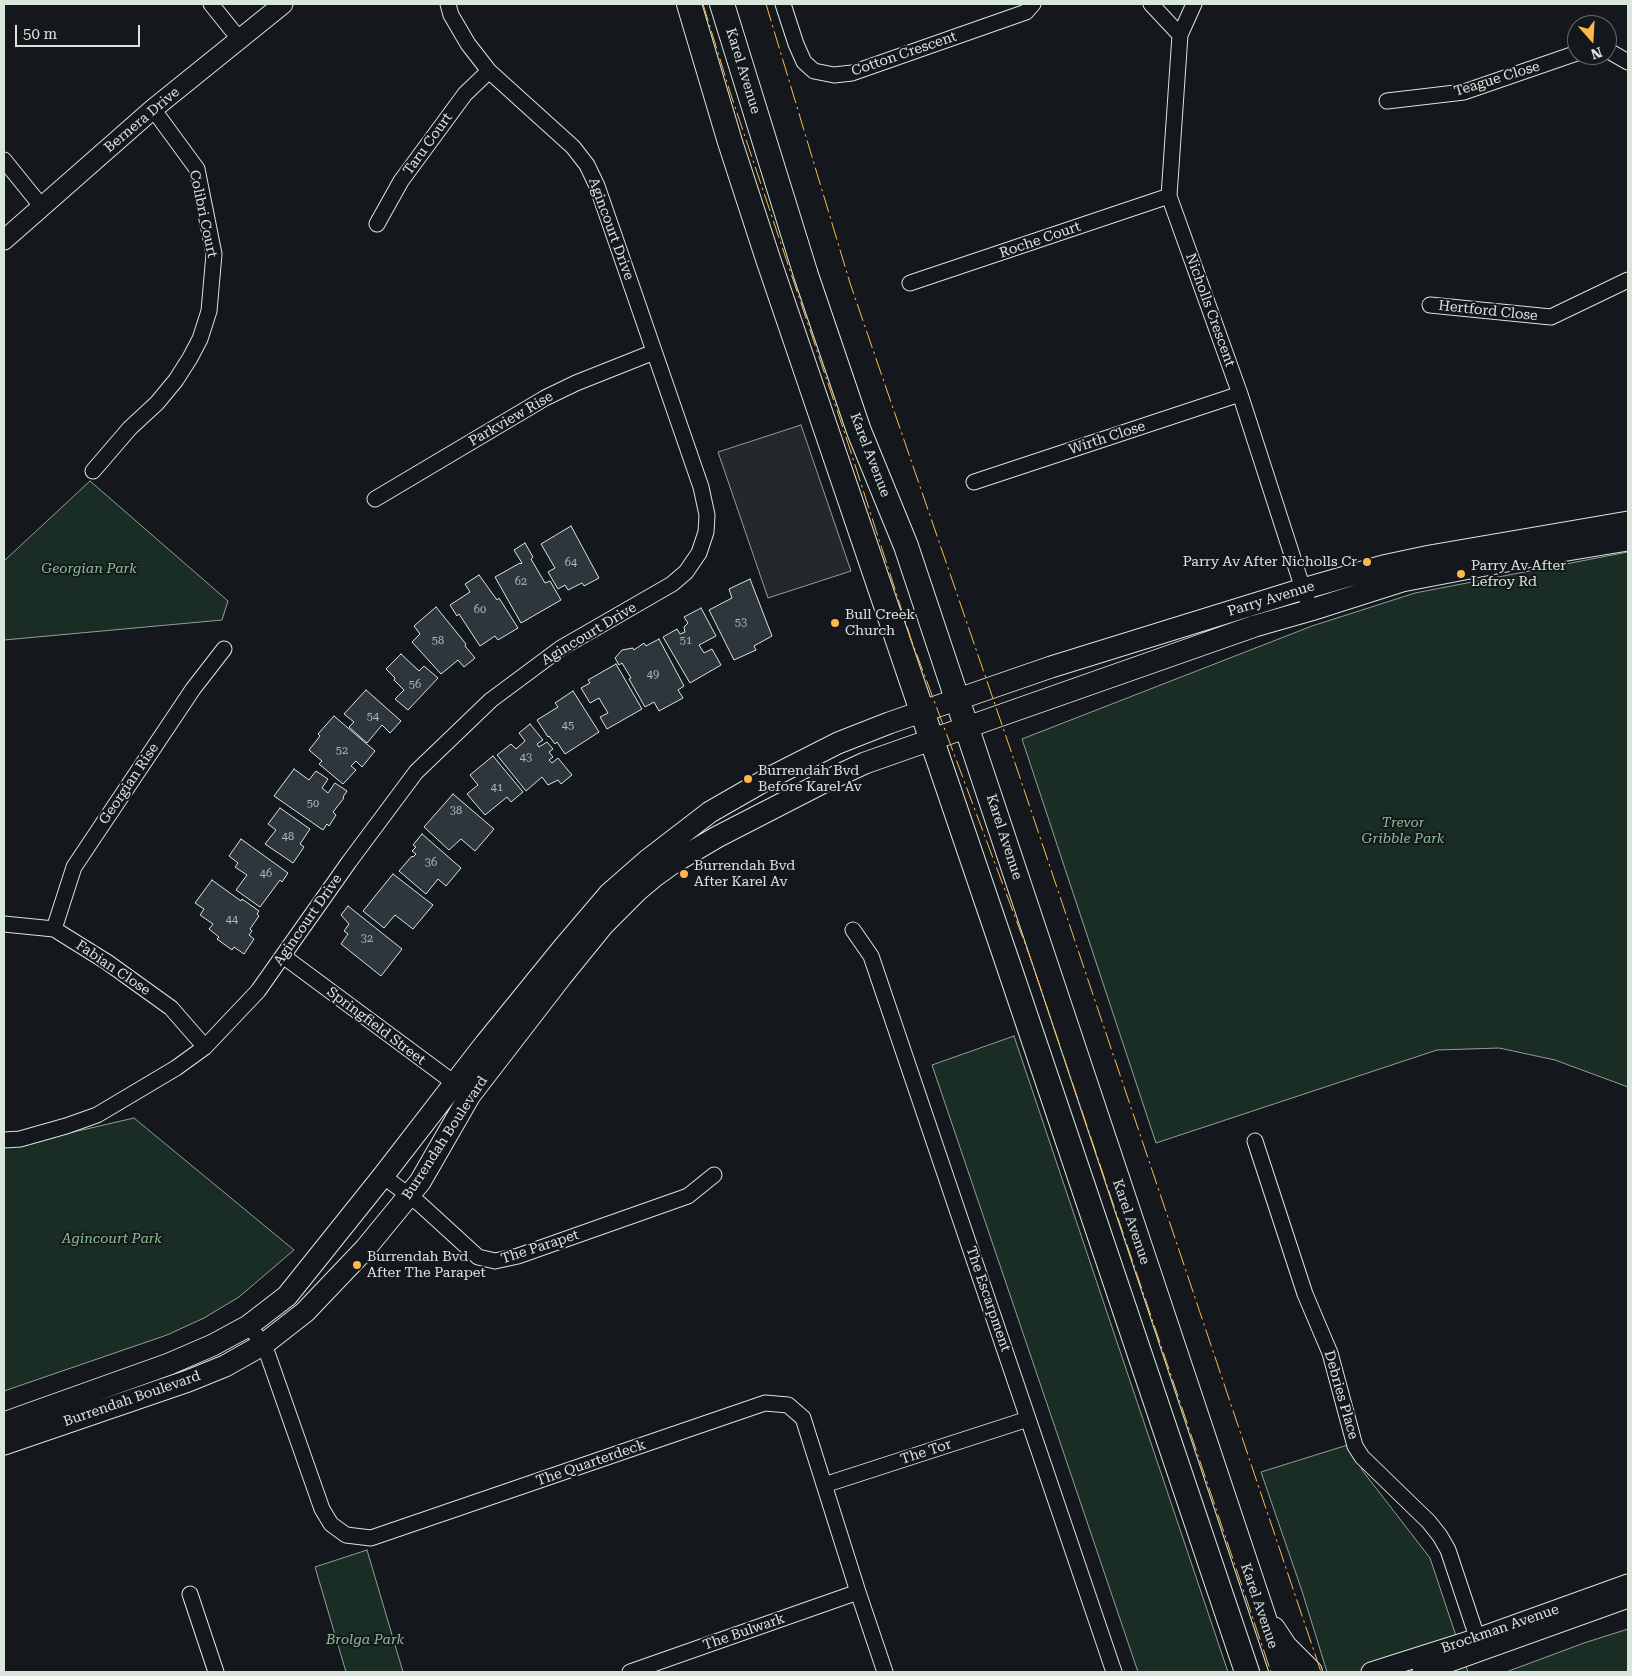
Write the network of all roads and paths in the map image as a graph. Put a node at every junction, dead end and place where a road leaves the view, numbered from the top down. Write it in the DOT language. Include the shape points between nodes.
graph roads {
  1 [pos="211,4"];
  2 [pos="283,4"];
  3 [pos="448,4"];
  4 [pos="689,4"];
  5 [pos="722,4"];
  6 [pos="783,4"];
  7 [pos="1033,4"];
  8 [pos="1151,4"];
  9 [pos="1194,4"];
  10 [pos="1180,35"];
  11 [pos="240,40"];
  12 [pos="1567,56"];
  13 [pos="1617,56"];
  14 [pos="1628,62"];
  15 [pos="489,71"];
  16 [pos="1387,101"];
  17 [pos="153,109"];
  18 [pos="4,160"];
  19 [pos="1169,196"];
  20 [pos="42,206"];
  21 [pos="377,224"];
  22 [pos="4,240"];
  23 [pos="1628,280"];
  24 [pos="910,283"];
  25 [pos="1430,305"];
  26 [pos="654,352"];
  27 [pos="1240,394"];
  28 [pos="93,471"];
  29 [pos="974,482"];
  30 [pos="375,499"];
  31 [pos="1628,522"];
  32 [pos="1628,540"];
  33 [pos="1303,588"];
  34 [pos="1311,610"];
  35 [pos="224,649"];
  36 [pos="957,700"];
  37 [pos="922,712"];
  38 [pos="966,727"];
  39 [pos="932,739"];
  40 [pos="4,924"];
  41 [pos="54,929"];
  42 [pos="853,930"];
  43 [pos="283,956"];
  44 [pos="205,1047"];
  45 [pos="462,1089"];
  46 [pos="4,1140"];
  47 [pos="1255,1141"];
  48 [pos="714,1175"];
  49 [pos="383,1176"];
  50 [pos="410,1195"];
  51 [pos="248,1326"];
  52 [pos="264,1344"];
  53 [pos="1028,1419"];
  54 [pos="4,1423"];
  55 [pos="4,1444"];
  56 [pos="824,1485"];
  57 [pos="1628,1584"];
  58 [pos="858,1592"];
  59 [pos="190,1594"];
  60 [pos="1628,1598"];
  61 [pos="1259,1606"];
  62 [pos="1480,1644"];
  63 [pos="216,1672"];
  64 [pos="630,1672"];
  65 [pos="885,1672"];
  66 [pos="1114,1672"];
  67 [pos="1248,1672"];
  68 [pos="1282,1672"];
  69 [pos="1310,1672"];
  70 [pos="1371,1672"];
  71 [pos="1422,1672"];
  1 -- 11 [label="street"];
  2 -- 11 [label="street, Bernera Drive"];
  3 -- 15 [label="street, Agincourt Drive" via="468,44"];
  4 -- 37 [label="main road" via="765,250"];
  5 -- 36 [label="main road, Karel Avenue" via="815,302 859,431 906,546"];
  6 -- 7 [label="street, Cotton Crescent" via="804,62 814,72 834,76 852,73 1026,12"];
  8 -- 10 [label="street"];
  9 -- 10 [label="street, Nicholls Crescent"];
  10 -- 19 [label="street, Nicholls Crescent"];
  11 -- 17 [label="street, Bernera Drive"];
  12 -- 16 [label="street, Teague Close" via="1464,92"];
  13 -- 14 [label="street"];
  15 -- 21 [label="street, Taru Court" via="465,94 401,181"];
  15 -- 26 [label="street, Agincourt Drive" via="573,147 587,165"];
  17 -- 20 [label="street, Bernera Drive"];
  17 -- 28 [label="street, Colibri Court" via="197,169 214,254 209,311 200,339 176,380"];
  18 -- 20 [label="street"];
  19 -- 24 [label="street, Roche Court"];
  19 -- 27 [label="street, Nicholls Crescent"];
  20 -- 22 [label="street, Bernera Drive"];
  23 -- 25 [label="street, Hertford Close" via="1551,317"];
  26 -- 30 [label="street, Parkview Rise" via="576,382"];
  26 -- 43 [label="street, Agincourt Drive" via="703,496 706,532 699,553 686,572 672,584 561,648 490,700 416,772"];
  27 -- 29 [label="street, Wirth Close"];
  27 -- 33 [label="street, Nicholls Crescent"];
  31 -- 33 [label="main road, Parry Avenue" via="1430,556"];
  32 -- 34 [label="main road, Parry Avenue" via="1402,581"];
  33 -- 34 [label="street, Nicholls Crescent"];
  33 -- 36 [label="main road, Parry Avenue"];
  34 -- 38 [label="main road, Parry Avenue" via="1255,626"];
  35 -- 41 [label="street, Georgian Rise" via="193,689 74,867"];
  36 -- 37 [label="main road, Parry Avenue"];
  36 -- 38 [label="main road, Karel Avenue"];
  37 -- 39 [label="main road"];
  37 -- 45 [label="main road, Burrendah Boulevard" via="838,743 710,812 628,876 574,934"];
  38 -- 39 [label="main road, Parry Avenue"];
  38 -- 61 [label="main road, Karel Avenue"];
  39 -- 45 [label="main road, Burrendah Boulevard" via="824,782 710,841 655,876 604,924"];
  39 -- 67 [label="main road"];
  40 -- 41 [label="street, Fabian Close"];
  41 -- 44 [label="street, Fabian Close" via="171,1008"];
  42 -- 53 [label="street, The Escarpment" via="871,956"];
  43 -- 44 [label="street, Agincourt Drive" via="258,991"];
  43 -- 45 [label="street, Springfield Street"];
  44 -- 46 [label="street, Agincourt Drive" via="97,1115 29,1136"];
  45 -- 49 [label="main road, Burrendah Boulevard"];
  45 -- 50 [label="main road, Burrendah Boulevard" via="420,1182"];
  47 -- 62 [label="street, Debries Place" via="1305,1294 1330,1353 1355,1446 1440,1536 1448,1550"];
  48 -- 50 [label="street, The Parapet" via="688,1196 518,1256 495,1261 478,1256"];
  49 -- 50 [label="street, The Parapet"];
  49 -- 51 [label="main road, Burrendah Boulevard" via="287,1296"];
  50 -- 52 [label="main road, Burrendah Boulevard" via="365,1249 305,1312"];
  51 -- 52 [label="street, The Quarterdeck"];
  51 -- 54 [label="main road, Burrendah Boulevard" via="213,1346 169,1364"];
  52 -- 55 [label="main road, Burrendah Boulevard" via="225,1366 188,1381"];
  52 -- 56 [label="street, The Quarterdeck" via="322,1509 331,1524 346,1536 371,1538 765,1403 788,1405 803,1418"];
  53 -- 56 [label="street, The Tor"];
  53 -- 66 [label="street, The Escarpment"];
  56 -- 58 [label="street, The Quarterdeck"];
  57 -- 62 [label="street, Brockman Avenue"];
  58 -- 64 [label="street, The Bulwark"];
  58 -- 65 [label="street, The Quarterdeck"];
  59 -- 63 [label="street"];
  60 -- 62 [label="street, Brockman Avenue"];
  61 -- 68 [label="main road, Karel Avenue"];
  61 -- 69 [label="main road" via="1285,1647"];
  62 -- 70 [label="street, Brockman Avenue"];
  62 -- 71 [label="street, Brockman Avenue"];
}
